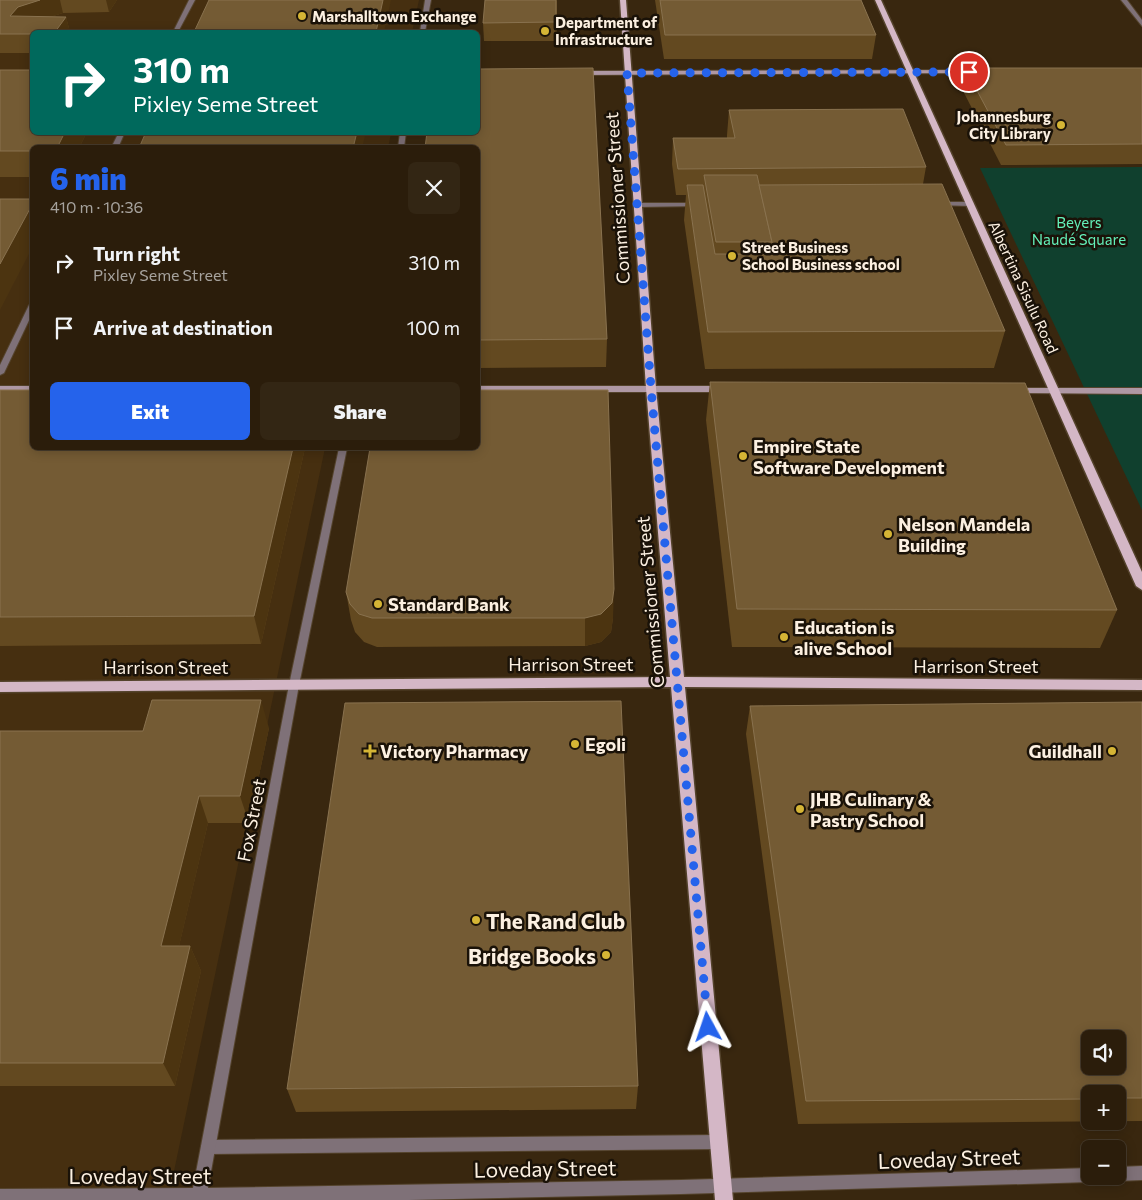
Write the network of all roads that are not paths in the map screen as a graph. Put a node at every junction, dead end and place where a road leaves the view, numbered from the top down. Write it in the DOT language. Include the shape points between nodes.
graph roads {
  1 [pos="192,0"];
  2 [pos="428,0"];
  3 [pos="623,0"];
  4 [pos="878,0"];
  5 [pos="1124,0"];
  6 [pos="1142,24"];
  7 [pos="176,30"];
  8 [pos="422,30"];
  9 [pos="911,72"];
  10 [pos="988,72"];
  11 [pos="577,73"];
  12 [pos="627,73"];
  13 [pos="932,204"];
  14 [pos="970,204"];
  15 [pos="637,205"];
  16 [pos="708,205"];
  17 [pos="30,311"];
  18 [pos="0,373"];
  19 [pos="0,388"];
  20 [pos="651,388"];
  21 [pos="30,389"];
  22 [pos="480,389"];
  23 [pos="730,389"];
  24 [pos="1006,391"];
  25 [pos="1056,391"];
  26 [pos="1142,391"];
  27 [pos="343,450"];
  28 [pos="1142,586"];
  29 [pos="677,682"];
  30 [pos="294,685"];
  31 [pos="1142,685"];
  32 [pos="0,687"];
  33 [pos="719,1142"];
  34 [pos="208,1147"];
  35 [pos="1142,1173"];
  36 [pos="1081,1174"];
  37 [pos="1126,1174"];
  38 [pos="724,1193"];
  39 [pos="0,1196"];
  40 [pos="198,1198"];
  1 -- 7 [label="street"];
  2 -- 8 [label="street"];
  3 -- 12 [label="main road, Commissioner Street"];
  4 -- 9 [label="main road, Albertina Sisulu Road"];
  5 -- 6 [label="street"];
  9 -- 10 [label="main road"];
  9 -- 12 [label="main road"];
  9 -- 14 [label="main road, Albertina Sisulu Road"];
  11 -- 12 [label="main road"];
  12 -- 15 [label="main road, Commissioner Street"];
  13 -- 14 [label="street"];
  14 -- 25 [label="main road, Albertina Sisulu Road"];
  15 -- 16 [label="street"];
  15 -- 20 [label="main road, Commissioner Street"];
  17 -- 18 [label="street"];
  19 -- 21 [label="main road"];
  20 -- 22 [label="main road"];
  20 -- 23 [label="main road"];
  20 -- 29 [label="main road, Commissioner Street"];
  24 -- 25 [label="main road"];
  25 -- 26 [label="main road"];
  25 -- 28 [label="main road, Albertina Sisulu Road"];
  27 -- 30 [label="street, Fox Street"];
  29 -- 30 [label="main road, Harrison Street"];
  29 -- 31 [label="main road, Harrison Street"];
  29 -- 33 [label="main road, Commissioner Street"];
  30 -- 32 [label="main road, Harrison Street"];
  30 -- 34 [label="street, Fox Street"];
  33 -- 34 [label="street"];
  33 -- 38 [label="main road, Commissioner Street"];
  34 -- 40 [label="street, Fox Street"];
  35 -- 37 [label="street"];
  36 -- 38 [label="street, Loveday Street"];
  38 -- 40 [label="street, Loveday Street"];
  39 -- 40 [label="street, Loveday Street"];
}
